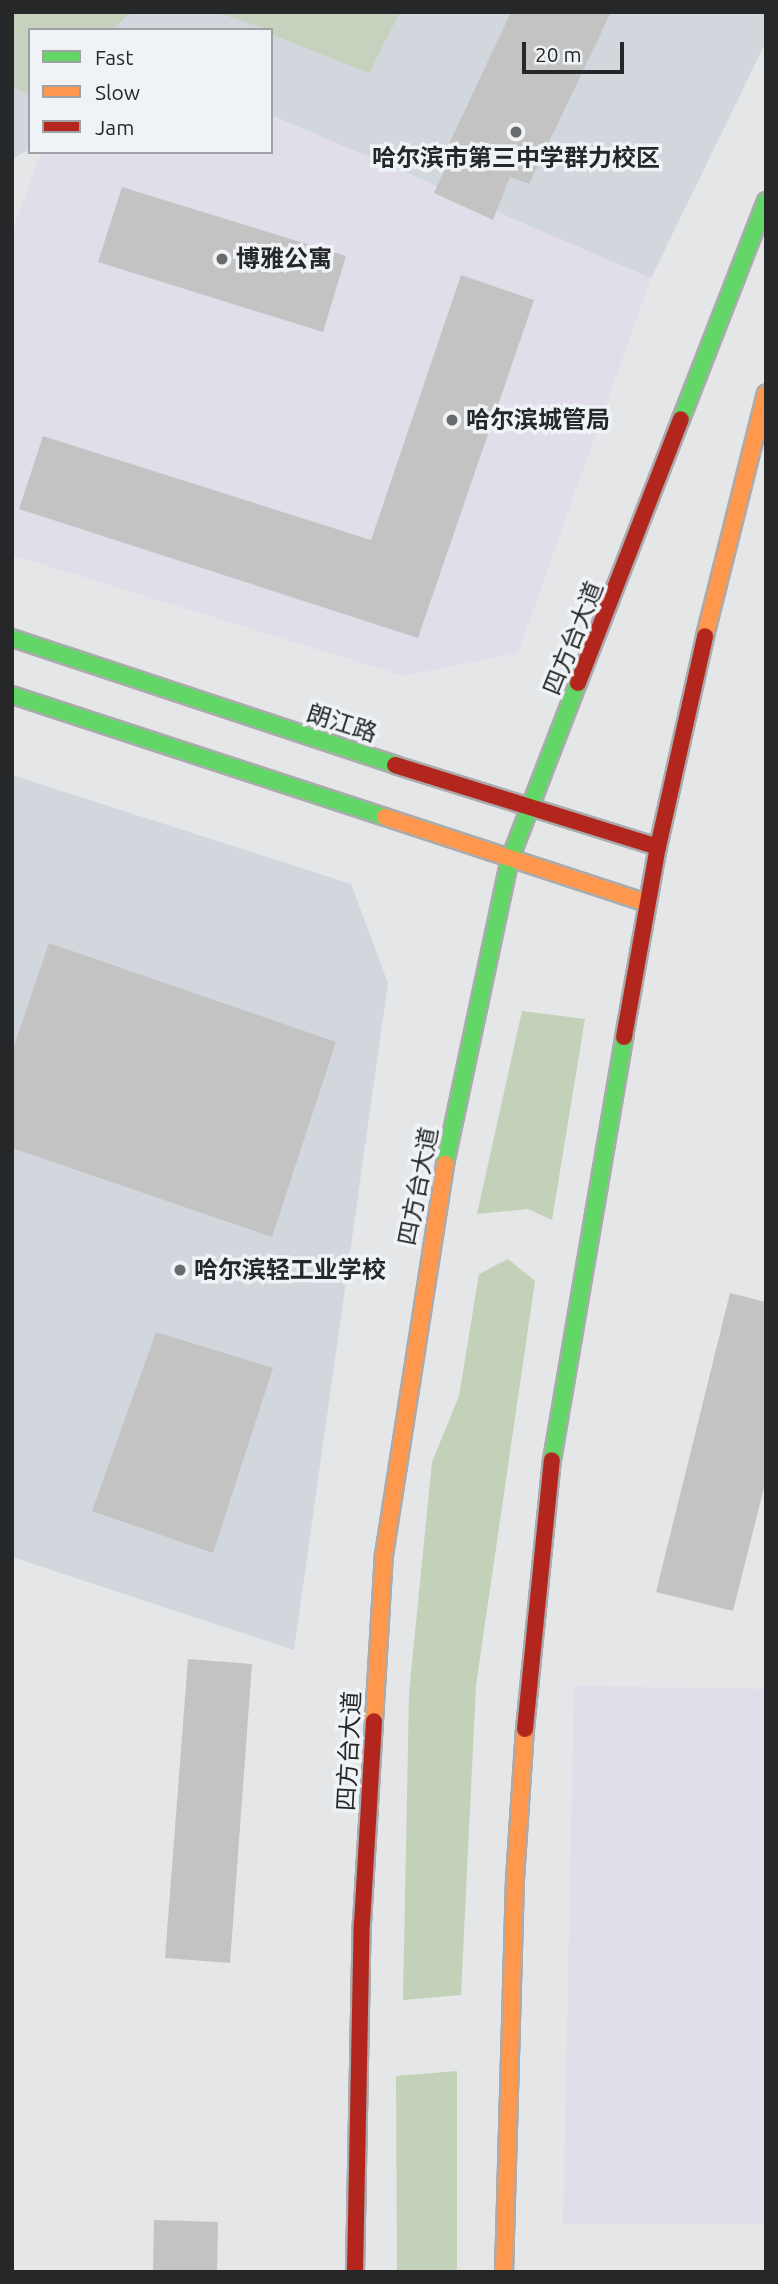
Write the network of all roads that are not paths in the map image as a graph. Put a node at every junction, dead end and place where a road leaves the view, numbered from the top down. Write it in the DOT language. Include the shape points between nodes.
graph roads {
  1 [pos="766,201"];
  2 [pos="766,394"];
  3 [pos="12,638"];
  4 [pos="12,695"];
  5 [pos="527,809"];
  6 [pos="658,847"];
  7 [pos="510,859"];
  8 [pos="647,903"];
  9 [pos="355,2272"];
  10 [pos="504,2272"];
  1 -- 5 [label="main road, 四方台大道" via="624,573"];
  2 -- 6 [label="main road" via="727,535"];
  3 -- 5 [label="main road, 朗江路"];
  4 -- 7 [label="main road"];
  5 -- 6 [label="main road, 朗江路"];
  5 -- 7 [label="main road, 四方台大道"];
  6 -- 8 [label="main road"];
  7 -- 8 [label="main road"];
  7 -- 9 [label="main road, 四方台大道" via="436,1207 384,1555 362,1923"];
  8 -- 10 [label="main road" via="558,1408 533,1618 515,1879"];
}
